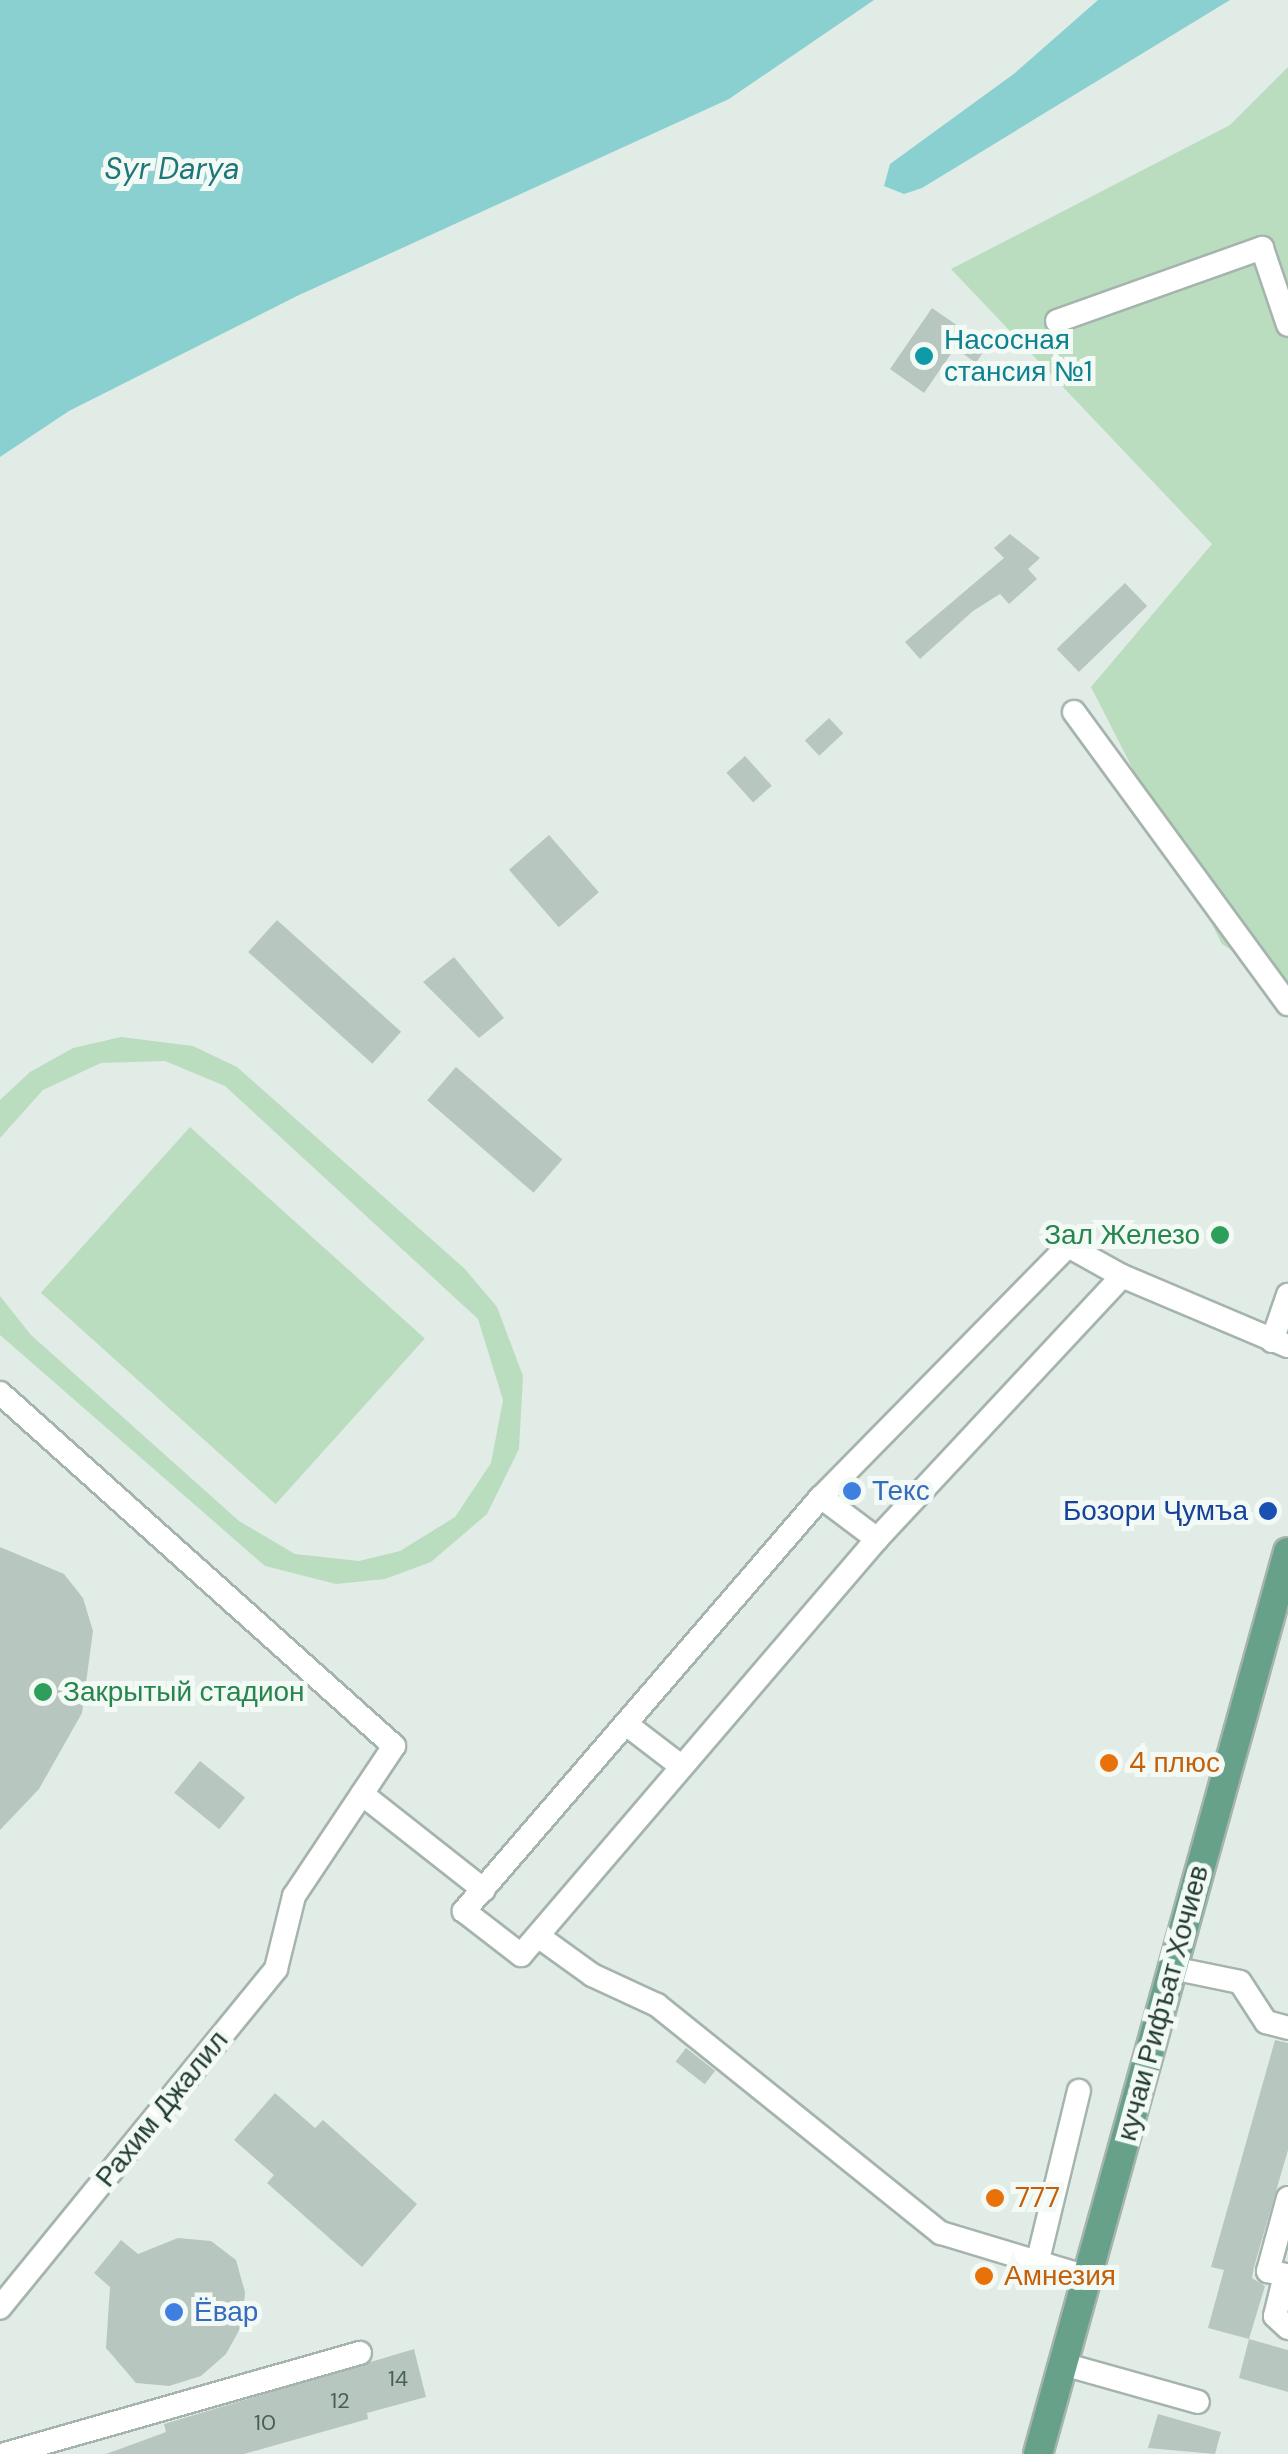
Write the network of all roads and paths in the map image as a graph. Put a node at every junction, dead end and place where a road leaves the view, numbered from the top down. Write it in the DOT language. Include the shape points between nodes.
graph roads {
  1 [pos="1057,322"];
  2 [pos="1288,325"];
  3 [pos="1074,712"];
  4 [pos="1288,1004"];
  5 [pos="1122,1276"];
  6 [pos="1288,1294"];
  7 [pos="1280,1344"];
  8 [pos="0,1393"];
  9 [pos="821,1498"];
  10 [pos="877,1539"];
  11 [pos="1288,1552"];
  12 [pos="626,1724"];
  13 [pos="681,1766"];
  14 [pos="362,1794"];
  15 [pos="484,1890"];
  16 [pos="538,1936"];
  17 [pos="1172,1968"];
  18 [pos="1288,2028"];
  19 [pos="1079,2091"];
  20 [pos="1288,2198"];
  21 [pos="1038,2260"];
  22 [pos="1087,2276"];
  23 [pos="0,2308"];
  24 [pos="1288,2328"];
  25 [pos="360,2353"];
  26 [pos="1063,2364"];
  27 [pos="1198,2402"];
  28 [pos="5,2454"];
  29 [pos="1038,2454"];
  1 -- 2 [label="street" via="1262,248"];
  3 -- 4 [label="street"];
  5 -- 7 [label="street"];
  5 -- 9 [label="street" via="1068,1246"];
  5 -- 10 [label="street"];
  6 -- 7 [label="street"];
  8 -- 14 [label="street, Рахим Джалил" via="394,1746"];
  9 -- 10 [label="street"];
  9 -- 12 [label="street"];
  10 -- 13 [label="street"];
  11 -- 17 [label="main road, кучаи Рифъат Хочиев"];
  12 -- 13 [label="street"];
  12 -- 15 [label="street"];
  13 -- 16 [label="street"];
  14 -- 15 [label="street"];
  14 -- 23 [label="street, Рахим Джалил" via="294,1896 276,1969"];
  15 -- 16 [label="street" via="464,1910 521,1955"];
  16 -- 21 [label="street" via="592,1975 657,2005 942,2233"];
  17 -- 18 [label="street" via="1240,1982 1266,2022"];
  17 -- 22 [label="main road, кучаи Рифъат Хочиев"];
  19 -- 21 [label="street"];
  20 -- 24 [label="street" via="1268,2272 1285,2275 1275,2316"];
  21 -- 22 [label="street"];
  22 -- 26 [label="main road, кучаи Рифъат Хочиев"];
  25 -- 28 [label="street"];
  26 -- 27 [label="street"];
  26 -- 29 [label="main road, кучаи Рифъат Хочиев"];
}
